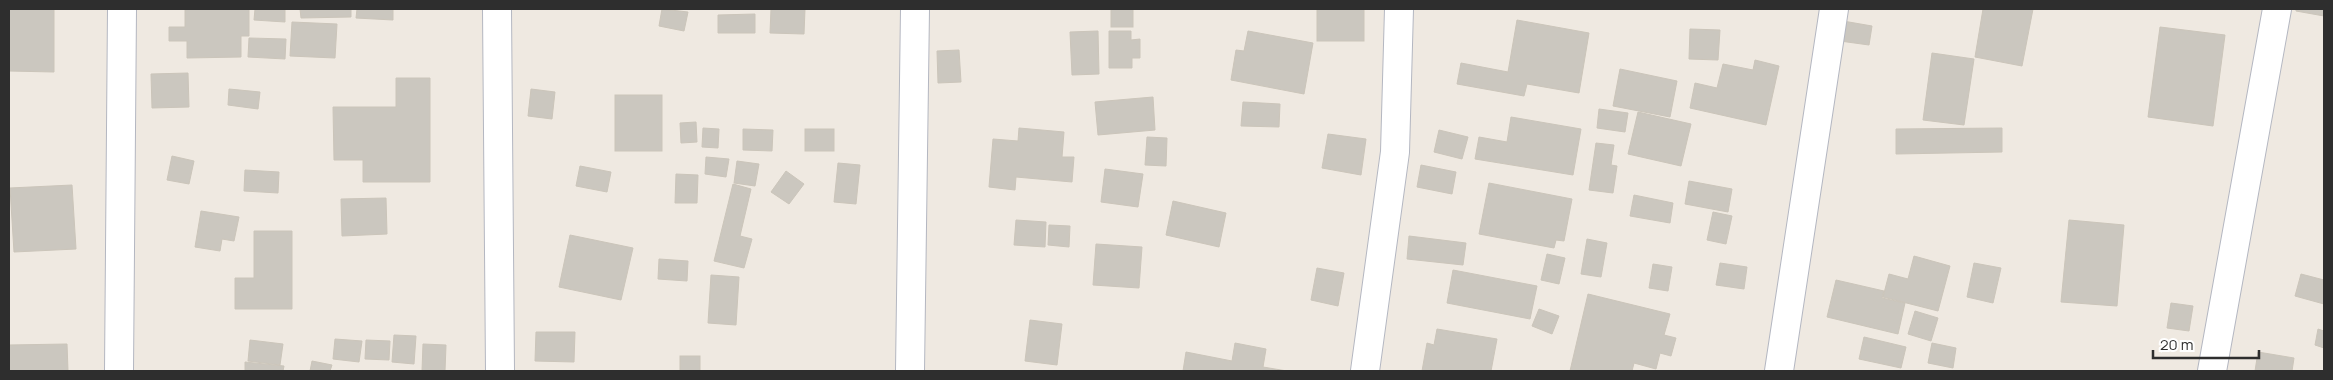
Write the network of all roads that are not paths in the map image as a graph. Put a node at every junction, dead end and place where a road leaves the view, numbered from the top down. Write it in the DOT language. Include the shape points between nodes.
graph roads {
  1 [pos="122,9"];
  2 [pos="497,9"];
  3 [pos="915,9"];
  4 [pos="1399,9"];
  5 [pos="1834,9"];
  6 [pos="2277,9"];
  7 [pos="119,371"];
  8 [pos="500,371"];
  9 [pos="910,371"];
  10 [pos="1365,371"];
  11 [pos="1779,371"];
  12 [pos="2212,371"];
  1 -- 7 [label="street"];
  2 -- 8 [label="street"];
  3 -- 9 [label="street"];
  4 -- 10 [label="street" via="1395,152"];
  5 -- 11 [label="street"];
  6 -- 12 [label="street"];
}
